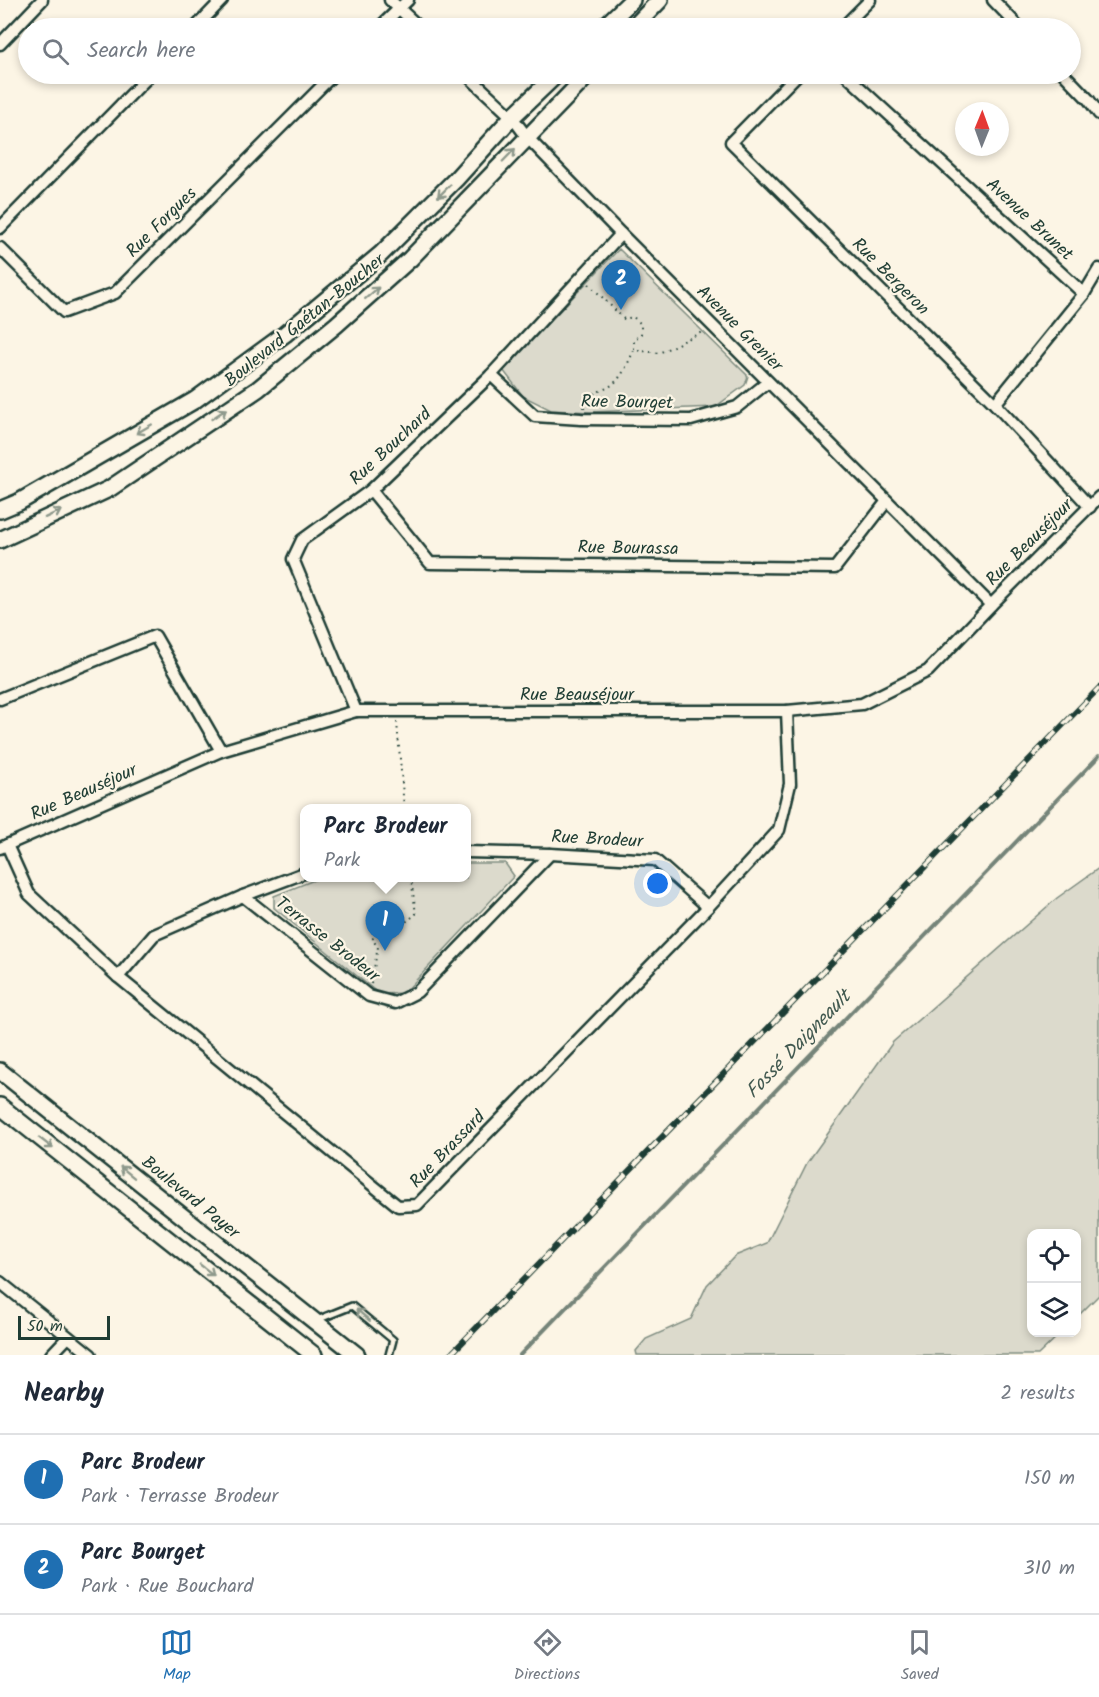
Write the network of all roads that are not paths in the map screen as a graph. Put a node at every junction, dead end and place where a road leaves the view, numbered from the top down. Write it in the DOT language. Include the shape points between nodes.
graph roads {
  1 [pos="42,0"];
  2 [pos="222,0"];
  3 [pos="390,0"];
  4 [pos="408,0"];
  5 [pos="632,0"];
  6 [pos="660,0"];
  7 [pos="870,0"];
  8 [pos="993,0"];
  9 [pos="399,9"];
  10 [pos="25,18"];
  11 [pos="205,18"];
  12 [pos="390,18"];
  13 [pos="409,18"];
  14 [pos="613,18"];
  15 [pos="643,18"];
  16 [pos="852,18"];
  17 [pos="1010,18"];
  18 [pos="18,25"];
  19 [pos="0,44"];
  20 [pos="141,84"];
  21 [pos="324,84"];
  22 [pos="477,84"];
  23 [pos="547,84"];
  24 [pos="579,84"];
  25 [pos="788,84"];
  26 [pos="856,84"];
  27 [pos="1074,84"];
  28 [pos="1099,114"];
  29 [pos="512,117"];
  30 [pos="527,137"];
  31 [pos="0,228"];
  32 [pos="621,234"];
  33 [pos="0,248"];
  34 [pos="1099,268"];
  35 [pos="1084,294"];
  36 [pos="491,375"];
  37 [pos="768,382"];
  38 [pos="995,404"];
  39 [pos="371,490"];
  40 [pos="1099,497"];
  41 [pos="887,501"];
  42 [pos="1090,507"];
  43 [pos="0,510"];
  44 [pos="0,540"];
  45 [pos="991,605"];
  46 [pos="0,699"];
  47 [pos="356,711"];
  48 [pos="787,711"];
  49 [pos="221,751"];
  50 [pos="4,846"];
  51 [pos="471,852"];
  52 [pos="550,854"];
  53 [pos="300,875"];
  54 [pos="243,896"];
  55 [pos="708,907"];
  56 [pos="118,977"];
  57 [pos="0,1071"];
  58 [pos="0,1107"];
  59 [pos="0,1282"];
  60 [pos="300,1311"];
  61 [pos="313,1321"];
  62 [pos="283,1330"];
  63 [pos="68,1337"];
  64 [pos="51,1355"];
  65 [pos="91,1355"];
  66 [pos="314,1355"];
  67 [pos="357,1355"];
  68 [pos="389,1355"];
  1 -- 10 [label="street"];
  2 -- 11 [label="street"];
  3 -- 9 [label="street"];
  4 -- 9 [label="street"];
  5 -- 14 [label="main road"];
  6 -- 15 [label="main road"];
  7 -- 16 [label="street"];
  8 -- 17 [label="street"];
  9 -- 12 [label="street"];
  9 -- 13 [label="street"];
  18 -- 19 [label="street"];
  20 -- 31 [label="street"];
  21 -- 33 [label="street, Rue Forgues" via="115,293 64,312"];
  22 -- 29 [label="street, Avenue Grenier"];
  23 -- 29 [label="main road, Boulevard Gaétan-Boucher"];
  24 -- 30 [label="main road, Boulevard Gaétan-Boucher"];
  25 -- 38 [label="street, Rue Bergeron" via="731,142"];
  26 -- 35 [label="street, Avenue Brunet"];
  27 -- 28 [label="street"];
  29 -- 30 [label="street, Avenue Grenier"];
  29 -- 43 [label="main road, Boulevard Gaétan-Boucher, one-way" via="381,254 285,334 195,400"];
  30 -- 32 [label="street, Avenue Grenier"];
  44 -- 30 [label="main road, Boulevard Gaétan-Boucher, one-way" via="109,489 258,389 410,259"];
  32 -- 36 [label="street, Rue Bouchard"];
  32 -- 37 [label="street, Avenue Grenier"];
  34 -- 35 [label="street"];
  35 -- 38 [label="street"];
  36 -- 37 [label="street, Rue Bourget" via="535,416 581,419 692,420 736,407"];
  36 -- 39 [label="street, Rue Bouchard"];
  37 -- 41 [label="street, Avenue Grenier"];
  38 -- 42 [label="street, Rue Bergeron"];
  39 -- 41 [label="street, Rue Bourassa" via="430,563 835,568"];
  39 -- 47 [label="street, Rue Bouchard" via="302,540 293,559"];
  40 -- 42 [label="street, Rue Beauséjour"];
  41 -- 45 [label="street, Avenue Grenier"];
  42 -- 45 [label="street, Rue Beauséjour"];
  45 -- 48 [label="street, Rue Beauséjour" via="928,671 862,704"];
  46 -- 49 [label="street" via="155,636"];
  47 -- 48 [label="street, Rue Beauséjour"];
  47 -- 49 [label="street, Rue Beauséjour"];
  48 -- 55 [label="street, Rue Brassard" via="790,784 779,830"];
  49 -- 50 [label="street, Rue Beauséjour"];
  50 -- 56 [label="street, Rue Brassard" via="29,894"];
  51 -- 52 [label="street, Rue Brodeur"];
  52 -- 54 [label="street, Terrasse Brodeur" via="417,992 395,1003 369,996"];
  52 -- 55 [label="street, Rue Brodeur" via="655,860"];
  53 -- 54 [label="street"];
  54 -- 56 [label="street" via="154,935"];
  55 -- 56 [label="street, Rue Brassard" via="417,1205 398,1206"];
  60 -- 57 [label="main road, Boulevard Payer, one-way"];
  58 -- 62 [label="main road, one-way"];
  59 -- 63 [label="street"];
  60 -- 61 [label="main road, Boulevard Payer"];
  60 -- 62 [label="main road"];
  61 -- 67 [label="main road, Boulevard Payer"];
  68 -- 61 [label="lane, one-way" via="393,1340 352,1306"];
  62 -- 66 [label="main road"];
  63 -- 64 [label="street"];
  63 -- 65 [label="street"];
}
